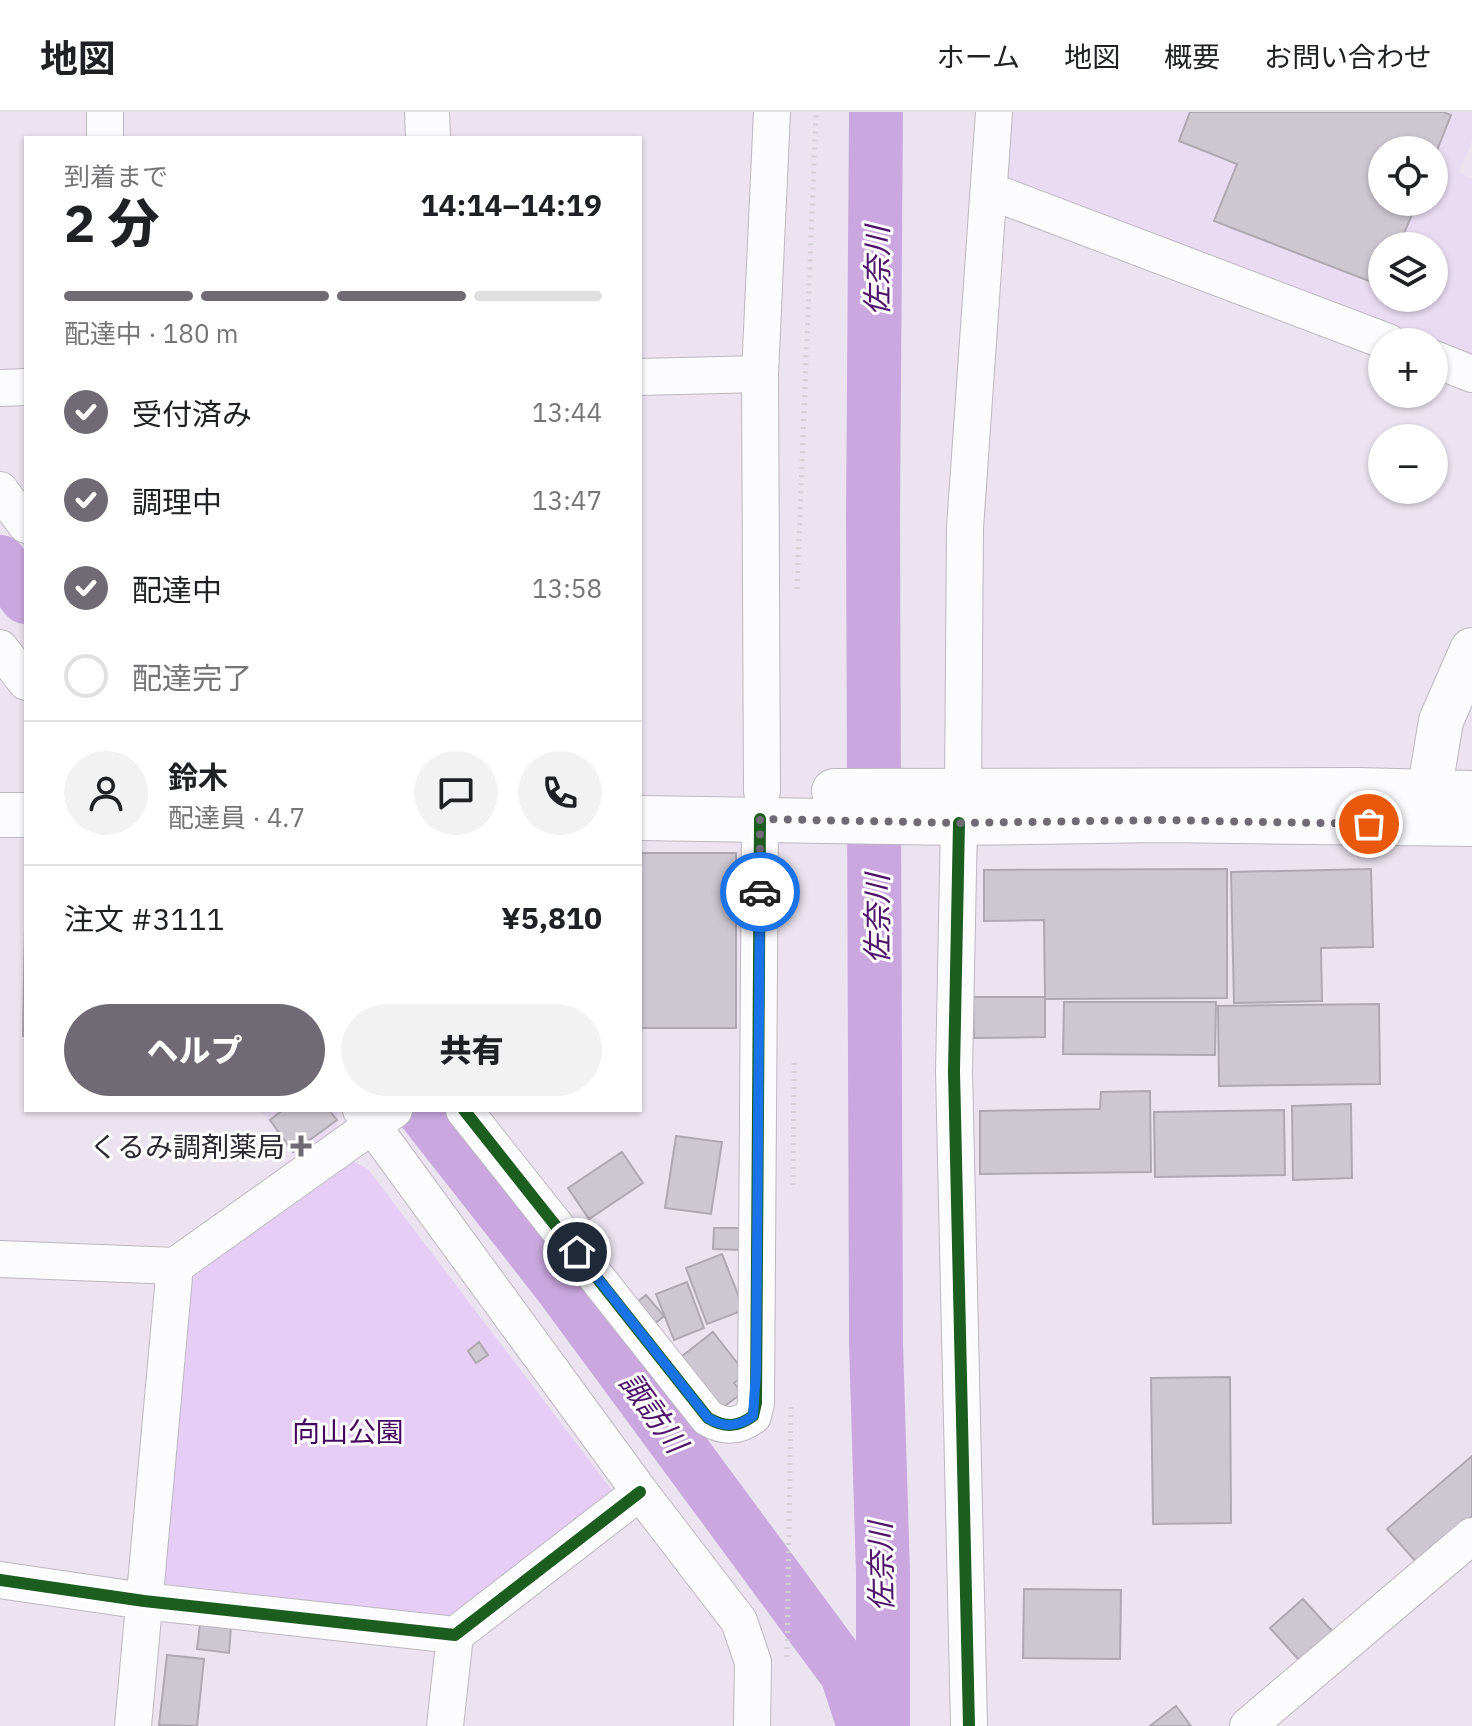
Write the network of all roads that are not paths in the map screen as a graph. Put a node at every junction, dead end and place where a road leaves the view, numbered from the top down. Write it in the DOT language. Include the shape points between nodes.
graph roads {
  1 [pos="105,112"];
  2 [pos="427,112"];
  3 [pos="772,112"];
  4 [pos="994,112"];
  5 [pos="105,136"];
  6 [pos="428,136"];
  7 [pos="990,191"];
  8 [pos="1368,334"];
  9 [pos="1448,365"];
  10 [pos="760,374"];
  11 [pos="1472,374"];
  12 [pos="642,377"];
  13 [pos="24,387"];
  14 [pos="0,388"];
  15 [pos="0,490"];
  16 [pos="24,522"];
  17 [pos="0,648"];
  18 [pos="1472,650"];
  19 [pos="24,679"];
  20 [pos="0,788"];
  21 [pos="24,788"];
  22 [pos="642,790"];
  23 [pos="1472,793"];
  24 [pos="776,805"];
  25 [pos="951,807"];
  26 [pos="1429,809"];
  27 [pos="0,815"];
  28 [pos="24,815"];
  29 [pos="642,818"];
  30 [pos="1472,824"];
  31 [pos="466,1112"];
  32 [pos="379,1115"];
  33 [pos="0,1259"];
  34 [pos="175,1266"];
  35 [pos="640,1492"];
  36 [pos="1472,1536"];
  37 [pos="0,1580"];
  38 [pos="144,1601"];
  39 [pos="455,1635"];
  40 [pos="133,1726"];
  41 [pos="445,1726"];
  42 [pos="752,1726"];
  43 [pos="969,1726"];
  44 [pos="1248,1726"];
  1 -- 5 [label="street"];
  2 -- 6 [label="street"];
  3 -- 10 [label="street"];
  4 -- 7 [label="street"];
  7 -- 8 [label="street"];
  7 -- 25 [label="street"];
  9 -- 11 [label="street"];
  10 -- 12 [label="street"];
  10 -- 24 [label="street"];
  13 -- 14 [label="street"];
  15 -- 16 [label="street"];
  17 -- 19 [label="street"];
  18 -- 26 [label="street" via="1441,721"];
  20 -- 21 [label="street"];
  22 -- 24 [label="street"];
  23 -- 26 [label="street"];
  24 -- 25 [label="street"];
  24 -- 29 [label="street"];
  24 -- 31 [label="street" via="753,1416 731,1426 708,1418"];
  25 -- 26 [label="street" via="1161,820"];
  25 -- 43 [label="street"];
  26 -- 30 [label="street"];
  27 -- 28 [label="street"];
  32 -- 34 [label="street"];
  32 -- 35 [label="street"];
  33 -- 34 [label="street"];
  34 -- 38 [label="street"];
  35 -- 39 [label="street"];
  35 -- 42 [label="street" via="739,1621 753,1662"];
  36 -- 44 [label="street"];
  37 -- 38 [label="street"];
  38 -- 39 [label="street"];
  38 -- 40 [label="street"];
  39 -- 41 [label="street"];
}
